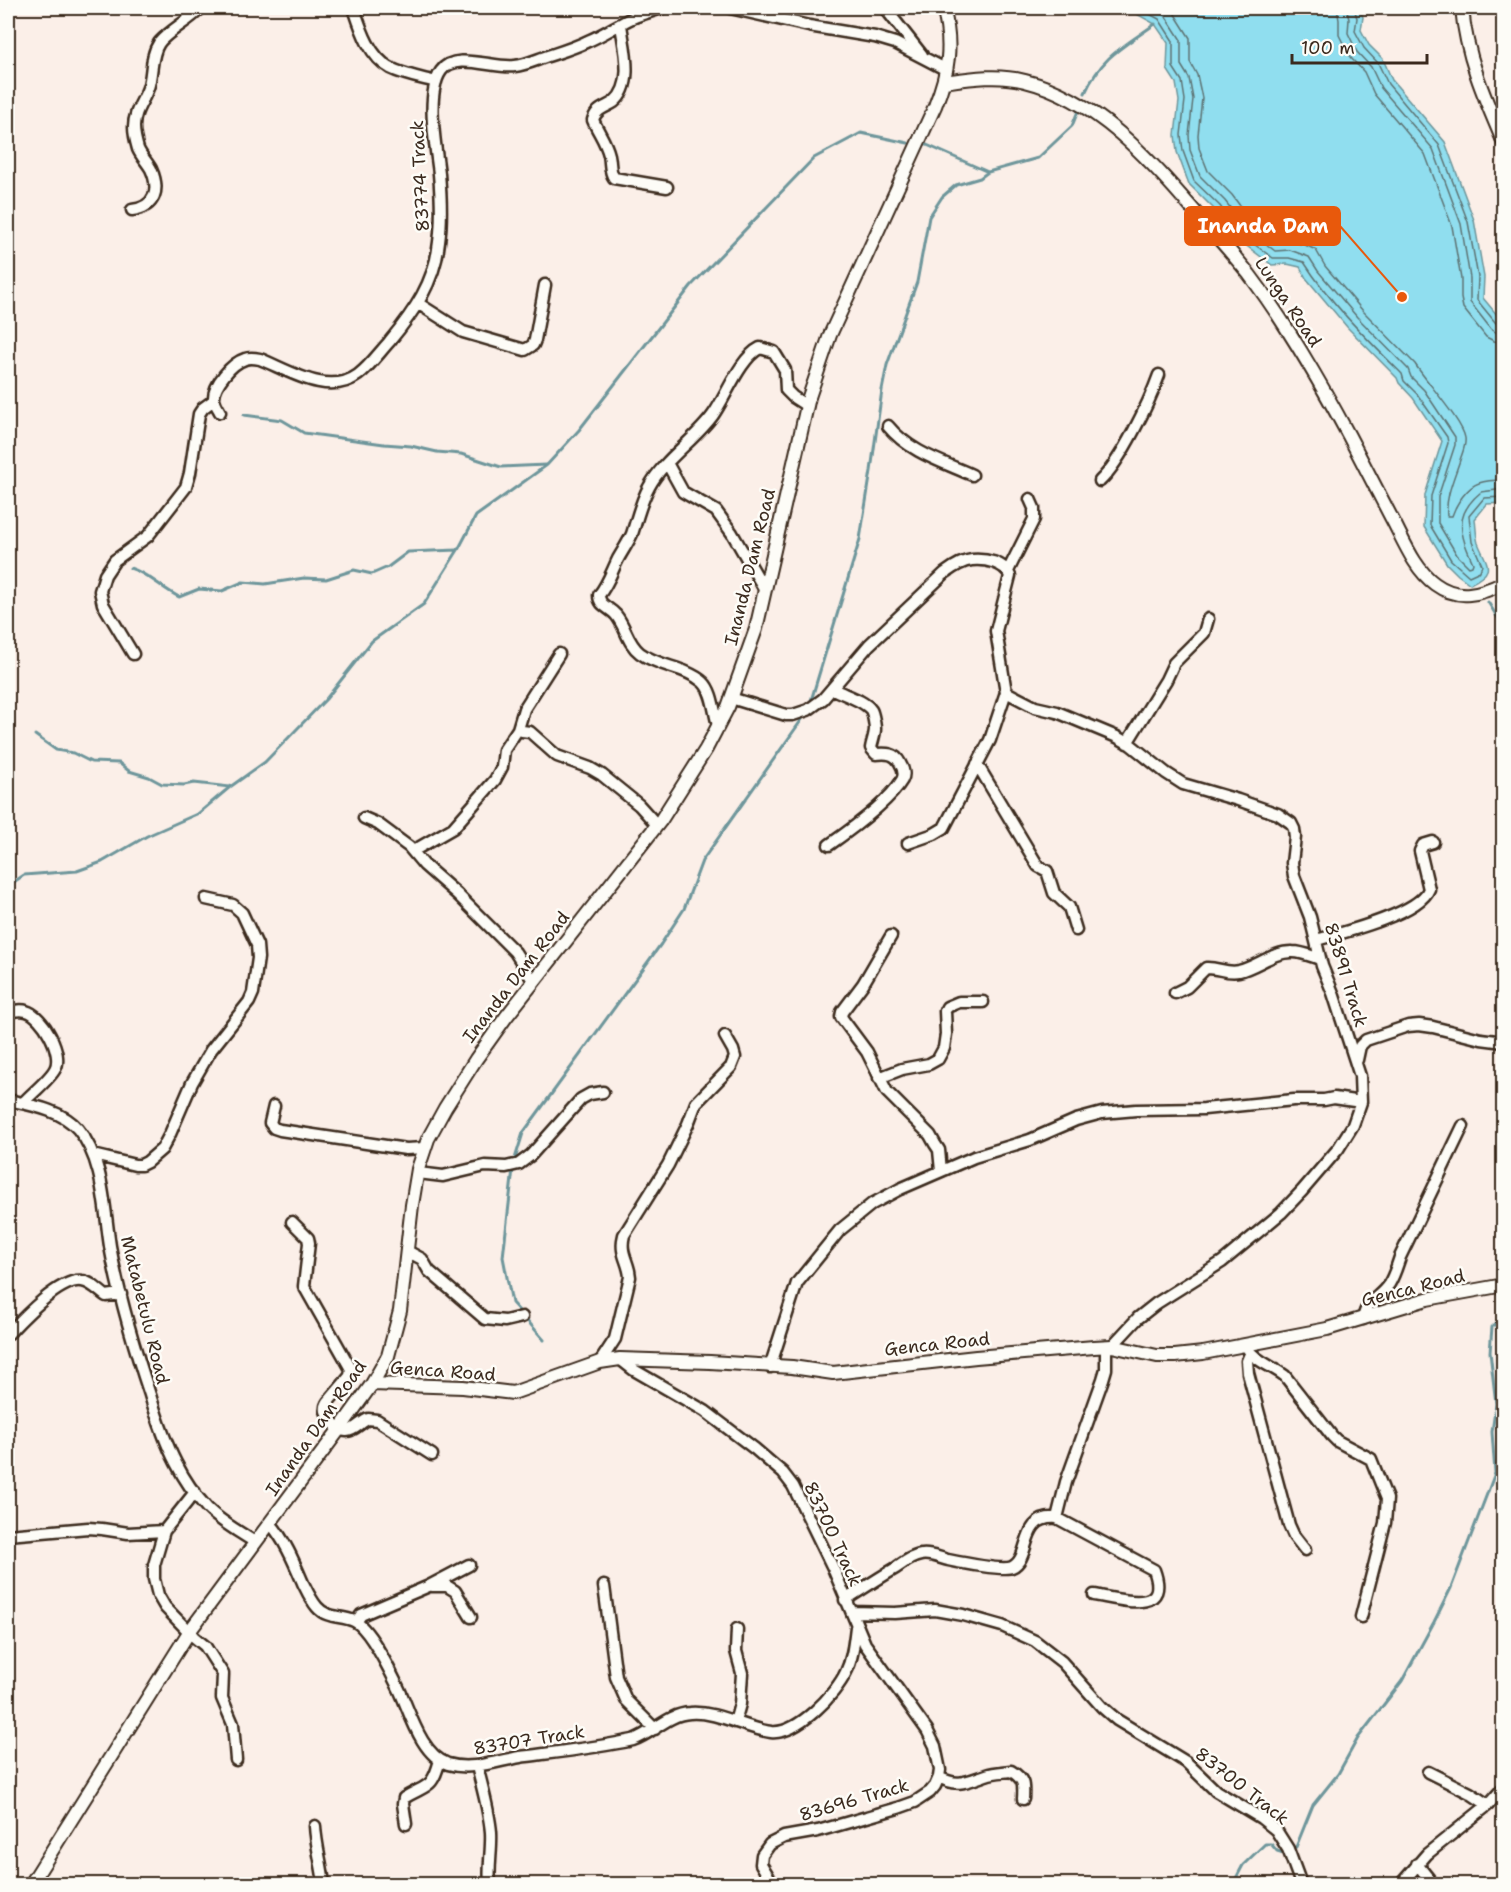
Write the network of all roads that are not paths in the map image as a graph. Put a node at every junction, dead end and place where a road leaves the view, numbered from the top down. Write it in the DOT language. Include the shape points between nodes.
graph roads {
  1 [pos="201,8"];
  2 [pos="354,8"];
  3 [pos="662,8"];
  4 [pos="730,8"];
  5 [pos="885,8"];
  6 [pos="943,8"];
  7 [pos="1462,8"];
  8 [pos="621,25"];
  9 [pos="924,58"];
  10 [pos="946,76"];
  11 [pos="436,82"];
  12 [pos="1503,142"];
  13 [pos="667,188"];
  14 [pos="132,210"];
  15 [pos="545,285"];
  16 [pos="418,304"];
  17 [pos="1159,375"];
  18 [pos="214,400"];
  19 [pos="807,406"];
  20 [pos="220,412"];
  21 [pos="888,426"];
  22 [pos="667,463"];
  23 [pos="972,475"];
  24 [pos="1100,481"];
  25 [pos="1030,499"];
  26 [pos="1008,571"];
  27 [pos="1503,583"];
  28 [pos="765,590"];
  29 [pos="1208,619"];
  30 [pos="133,654"];
  31 [pos="559,654"];
  32 [pos="833,689"];
  33 [pos="1006,692"];
  34 [pos="731,698"];
  35 [pos="718,725"];
  36 [pos="518,729"];
  37 [pos="1127,742"];
  38 [pos="977,764"];
  39 [pos="364,818"];
  40 [pos="657,825"];
  41 [pos="1433,842"];
  42 [pos="908,843"];
  43 [pos="829,845"];
  44 [pos="413,851"];
  45 [pos="206,899"];
  46 [pos="1076,930"];
  47 [pos="891,936"];
  48 [pos="1317,940"];
  49 [pos="1320,959"];
  50 [pos="534,982"];
  51 [pos="1174,993"];
  52 [pos="983,1002"];
  53 [pos="8,1012"];
  54 [pos="724,1036"];
  55 [pos="1503,1042"];
  56 [pos="1357,1066"];
  57 [pos="879,1078"];
  58 [pos="603,1092"];
  59 [pos="8,1100"];
  60 [pos="1361,1102"];
  61 [pos="23,1103"];
  62 [pos="274,1106"];
  63 [pos="1463,1126"];
  64 [pos="425,1148"];
  65 [pos="93,1155"];
  66 [pos="941,1171"];
  67 [pos="418,1173"];
  68 [pos="292,1222"];
  69 [pos="407,1251"];
  70 [pos="1503,1285"];
  71 [pos="121,1294"];
  72 [pos="522,1317"];
  73 [pos="1363,1319"];
  74 [pos="8,1334"];
  75 [pos="1109,1346"];
  76 [pos="1248,1350"];
  77 [pos="620,1359"];
  78 [pos="600,1362"];
  79 [pos="770,1367"];
  80 [pos="372,1384"];
  81 [pos="340,1429"];
  82 [pos="432,1455"];
  83 [pos="195,1492"];
  84 [pos="1057,1518"];
  85 [pos="270,1523"];
  86 [pos="164,1531"];
  87 [pos="8,1535"];
  88 [pos="255,1542"];
  89 [pos="1305,1550"];
  90 [pos="469,1565"];
  91 [pos="429,1586"];
  92 [pos="604,1586"];
  93 [pos="1094,1595"];
  94 [pos="845,1600"];
  95 [pos="852,1612"];
  96 [pos="471,1617"];
  97 [pos="1361,1617"];
  98 [pos="356,1622"];
  99 [pos="856,1627"];
  100 [pos="737,1629"];
  101 [pos="189,1632"];
  102 [pos="735,1722"];
  103 [pos="655,1729"];
  104 [pos="236,1760"];
  105 [pos="440,1760"];
  106 [pos="477,1766"];
  107 [pos="1428,1772"];
  108 [pos="939,1778"];
  109 [pos="1503,1787"];
  110 [pos="1023,1799"];
  111 [pos="1488,1805"];
  112 [pos="406,1824"];
  113 [pos="315,1826"];
  114 [pos="1417,1864"];
  115 [pos="31,1884"];
  116 [pos="324,1884"];
  117 [pos="490,1884"];
  118 [pos="774,1884"];
  119 [pos="1301,1884"];
  120 [pos="1401,1884"];
  121 [pos="1433,1884"];
  1 -- 14 [label="street" via="162,39 155,51 134,127 139,152 154,176 155,191 152,202"];
  2 -- 11 [label="street" via="363,35 381,61 403,73"];
  3 -- 8 [label="street"];
  4 -- 9 [label="street" via="875,37"];
  5 -- 9 [label="street"];
  6 -- 10 [label="street, Inanda Dam Road" via="948,25"];
  7 -- 12 [label="street" via="1467,45"];
  8 -- 11 [label="street" via="574,48 516,66 463,61 450,64 442,69"];
  8 -- 13 [label="street" via="625,83 617,99 597,112 593,120 606,144 614,178"];
  9 -- 10 [label="street"];
  10 -- 19 [label="street, Inanda Dam Road" via="830,335"];
  10 -- 27 [label="street, Lunga Road" via="996,76 1025,81 1071,99 1125,136 1249,274 1297,344 1426,576 1461,595 1474,595"];
  11 -- 16 [label="street, 83774 Track" via="433,122 440,177 440,243"];
  15 -- 16 [label="street" via="536,340 525,350 463,332"];
  16 -- 18 [label="street, 83774 Track" via="370,365 348,381 321,383 252,358 240,361 230,370 215,391"];
  17 -- 24 [label="street" via="1128,439 1109,473"];
  18 -- 20 [label="street"];
  18 -- 30 [label="street, 83774 Track" via="199,414 186,487 148,536 115,560 105,575 100,591 103,604"];
  19 -- 22 [label="street" via="786,390 785,370 777,355 760,348 730,383 704,426"];
  19 -- 28 [label="street, Inanda Dam Road"];
  21 -- 23 [label="street" via="915,450"];
  22 -- 28 [label="street" via="685,494 716,511"];
  22 -- 35 [label="street" via="649,486 631,536 599,598 618,617 630,643 640,653 704,683"];
  25 -- 26 [label="street" via="1034,519"];
  26 -- 32 [label="street" via="1000,565 972,560 955,566 869,645"];
  26 -- 33 [label="street" via="1009,582 996,631"];
  28 -- 34 [label="street, Inanda Dam Road" via="756,629"];
  29 -- 37 [label="street" via="1204,633 1174,663"];
  31 -- 36 [label="street" via="524,709"];
  32 -- 34 [label="street" via="808,710 793,716"];
  32 -- 43 [label="street" via="871,709 875,730 871,748 876,754 887,753 897,758 904,775 879,805"];
  33 -- 37 [label="street, 83891 Track"];
  33 -- 38 [label="street" via="990,740"];
  34 -- 35 [label="street, Inanda Dam Road"];
  35 -- 40 [label="street, Inanda Dam Road"];
  36 -- 40 [label="street" via="530,732 557,756 602,775"];
  36 -- 44 [label="street" via="504,750 502,767 483,795 453,828"];
  37 -- 48 [label="street, 83891 Track" via="1183,784 1278,814 1291,823 1295,837 1294,876"];
  38 -- 42 [label="street" via="944,828"];
  38 -- 46 [label="street" via="1038,866 1047,871 1054,893 1069,908"];
  39 -- 44 [label="street"];
  40 -- 50 [label="street, Inanda Dam Road"];
  41 -- 48 [label="street" via="1423,845 1420,851 1429,889 1424,898 1406,911"];
  44 -- 50 [label="street" via="515,952"];
  45 -- 65 [label="street" via="233,905 242,913 257,945 249,1002 211,1050 155,1156 135,1165"];
  47 -- 57 [label="street" via="841,1016 867,1052"];
  48 -- 49 [label="street, 83891 Track"];
  49 -- 51 [label="street" via="1290,951 1241,971 1206,968 1187,987"];
  49 -- 56 [label="street, 83891 Track"];
  50 -- 64 [label="street, Inanda Dam Road" via="476,1059"];
  52 -- 57 [label="street" via="959,1002 947,1007 944,1048 938,1059"];
  53 -- 61 [label="street" via="27,1011 39,1018 57,1056 54,1071"];
  54 -- 78 [label="street" via="734,1050 731,1067 696,1103 668,1165 624,1235 623,1255 630,1277 615,1339"];
  55 -- 56 [label="street" via="1433,1027 1408,1026 1366,1040 1358,1050"];
  56 -- 60 [label="street, 83891 Track"];
  57 -- 66 [label="street" via="896,1103 930,1135 939,1150"];
  58 -- 67 [label="street" via="581,1099 531,1155 513,1167 485,1166 443,1176"];
  59 -- 61 [label="street, Matabetulu Road"];
  60 -- 66 [label="street" via="1334,1098 1204,1110 1102,1113"];
  60 -- 75 [label="street, 83891 Track" via="1338,1149 1281,1213 1222,1262 1144,1313"];
  61 -- 65 [label="street, Matabetulu Road" via="67,1120 86,1140"];
  62 -- 64 [label="street" via="270,1123 280,1130 395,1148"];
  63 -- 73 [label="street" via="1393,1278 1368,1304"];
  64 -- 67 [label="street, Inanda Dam Road"];
  65 -- 71 [label="street, Matabetulu Road"];
  66 -- 79 [label="street" via="872,1204 840,1230 797,1283"];
  67 -- 69 [label="street, Inanda Dam Road"];
  68 -- 81 [label="street" via="309,1243 304,1286 351,1369 350,1376 326,1406"];
  69 -- 72 [label="street" via="422,1259 429,1271 485,1319 505,1321"];
  69 -- 80 [label="street, Inanda Dam Road" via="396,1331 388,1356"];
  70 -- 73 [label="street, Genca Road" via="1427,1299"];
  71 -- 74 [label="street" via="106,1296 86,1281 74,1281 51,1294"];
  71 -- 83 [label="street, Matabetulu Road" via="154,1409 175,1463"];
  73 -- 76 [label="street, Genca Road"];
  75 -- 76 [label="street, Genca Road" via="1157,1356"];
  75 -- 79 [label="street, Genca Road" via="832,1373"];
  75 -- 84 [label="street" via="1103,1379"];
  76 -- 89 [label="street" via="1248,1373 1289,1525"];
  76 -- 97 [label="street" via="1285,1376 1332,1436 1371,1459 1387,1499 1385,1523"];
  77 -- 78 [label="street, Genca Road"];
  77 -- 79 [label="street, Genca Road"];
  77 -- 94 [label="street, 83700 Track" via="705,1411 783,1473 793,1486"];
  78 -- 80 [label="street, Genca Road" via="513,1393"];
  80 -- 81 [label="street, Inanda Dam Road"];
  81 -- 82 [label="street" via="349,1431 368,1419 377,1420"];
  81 -- 85 [label="street, Inanda Dam Road"];
  83 -- 86 [label="street"];
  83 -- 88 [label="street, Matabetulu Road" via="208,1509"];
  84 -- 93 [label="street" via="1154,1570 1157,1588 1151,1599 1142,1602"];
  84 -- 94 [label="street" via="1038,1521 1012,1567 921,1554"];
  85 -- 88 [label="street, Inanda Dam Road"];
  85 -- 98 [label="street" via="318,1608 332,1617"];
  86 -- 87 [label="street" via="136,1533 88,1528"];
  86 -- 101 [label="street" via="154,1579 165,1607"];
  88 -- 101 [label="street, Inanda Dam Road"];
  90 -- 91 [label="street"];
  91 -- 96 [label="street" via="455,1591"];
  91 -- 98 [label="street" via="361,1615"];
  92 -- 103 [label="street" via="616,1677 626,1700"];
  94 -- 95 [label="street, 83700 Track"];
  95 -- 99 [label="street"];
  95 -- 119 [label="street, 83700 Track" via="934,1610 1002,1626 1035,1641 1062,1662 1117,1720 1186,1762 1216,1791 1276,1830"];
  98 -- 105 [label="street" via="370,1636 423,1741"];
  99 -- 102 [label="street, 83707 Track" via="842,1680 802,1720 782,1732"];
  99 -- 108 [label="street" via="927,1730 939,1760"];
  100 -- 102 [label="street" via="736,1651 742,1672"];
  101 -- 104 [label="street" via="223,1674 222,1698 232,1724"];
  101 -- 115 [label="street, Inanda Dam Road"];
  102 -- 103 [label="street, 83707 Track" via="691,1713 678,1715"];
  103 -- 106 [label="street, 83707 Track" via="625,1742"];
  105 -- 106 [label="street, 83707 Track"];
  105 -- 112 [label="street" via="431,1784 404,1798"];
  106 -- 117 [label="street" via="491,1833"];
  107 -- 111 [label="street"];
  108 -- 110 [label="street" via="949,1783 967,1782 1011,1771 1024,1783"];
  108 -- 118 [label="street, 83696 Track" via="930,1792 915,1802 775,1840 760,1859"];
  109 -- 111 [label="street"];
  111 -- 114 [label="street"];
  113 -- 116 [label="street"];
  114 -- 120 [label="street"];
  114 -- 121 [label="street"];
}
